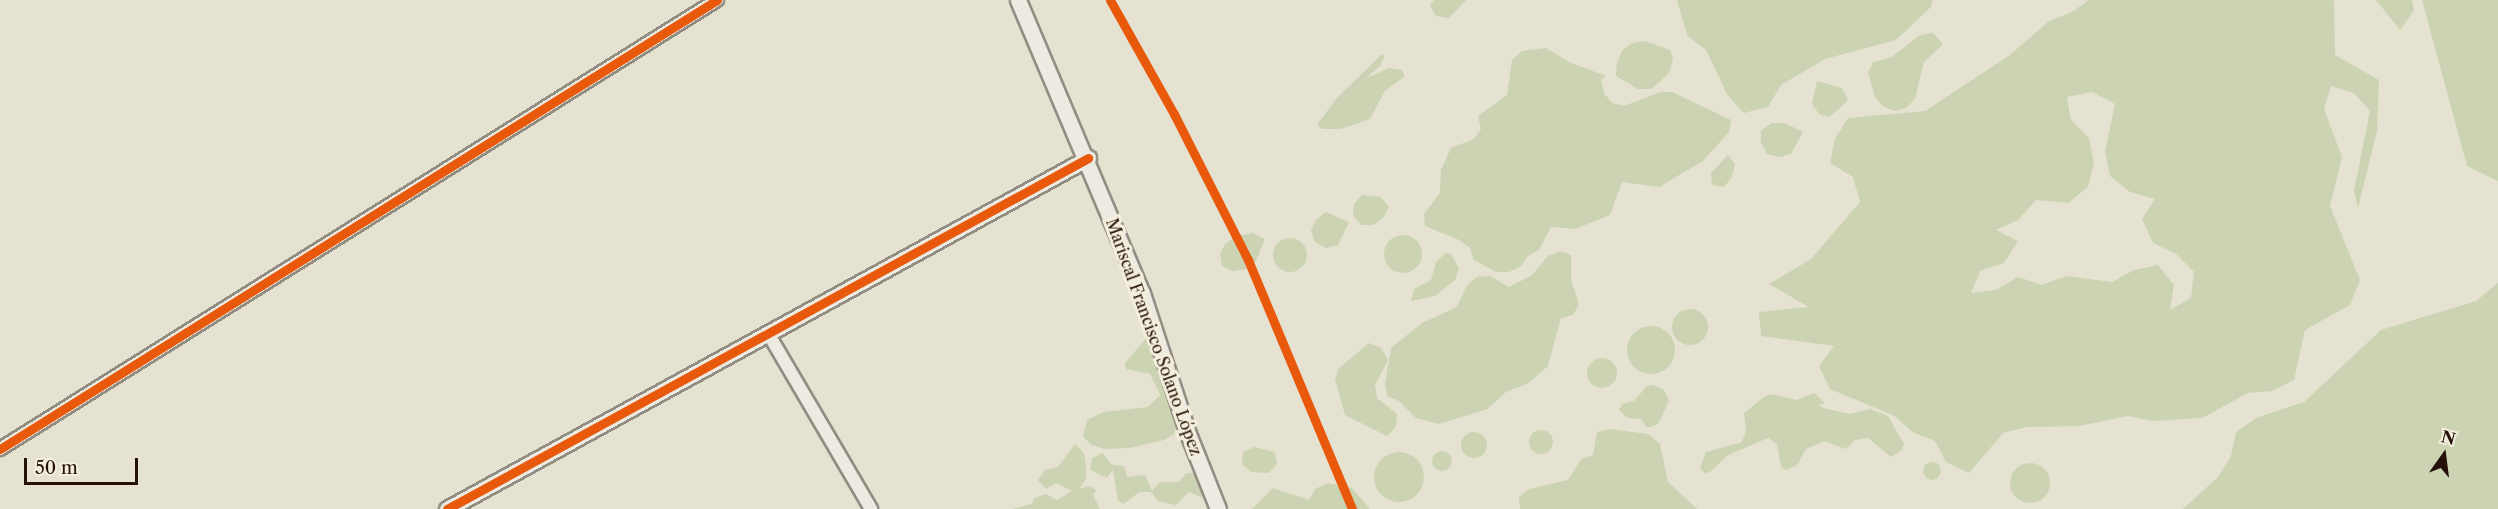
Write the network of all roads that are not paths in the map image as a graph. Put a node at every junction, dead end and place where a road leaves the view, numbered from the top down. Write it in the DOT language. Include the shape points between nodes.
graph roads {
  1 [pos="717,0"];
  2 [pos="1018,0"];
  3 [pos="1088,158"];
  4 [pos="769,335"];
  5 [pos="0,449"];
  6 [pos="447,509"];
  7 [pos="871,509"];
  8 [pos="1218,509"];
  1 -- 5 [label="street"];
  2 -- 3 [label="street, Mariscal Francisco Solano López"];
  3 -- 4 [label="street"];
  3 -- 8 [label="street, Mariscal Francisco Solano López" via="1142,293 1187,431"];
  4 -- 6 [label="street"];
  4 -- 7 [label="street"];
}
